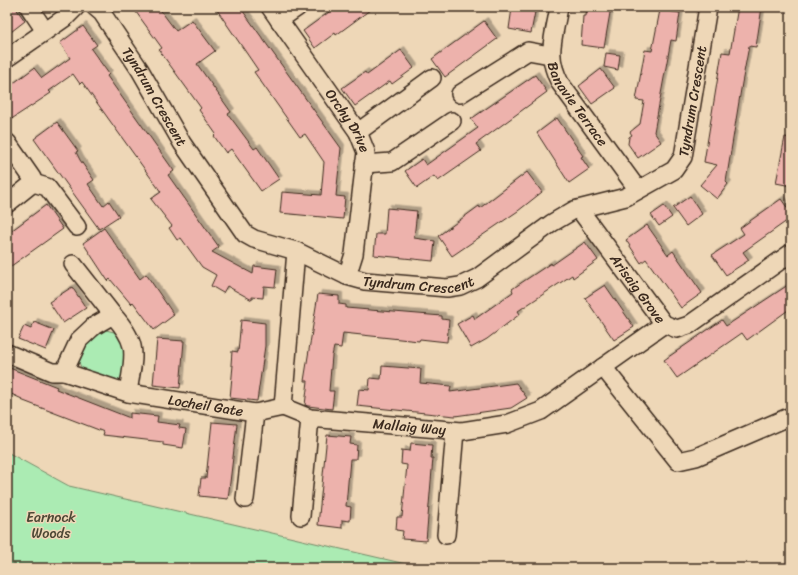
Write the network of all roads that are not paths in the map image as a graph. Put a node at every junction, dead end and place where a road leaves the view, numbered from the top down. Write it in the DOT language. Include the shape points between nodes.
graph roads {
  1 [pos="28,7"];
  2 [pos="76,7"];
  3 [pos="95,7"];
  4 [pos="298,7"];
  5 [pos="559,7"];
  6 [pos="708,7"];
  7 [pos="274,13"];
  8 [pos="45,31"];
  9 [pos="550,55"];
  10 [pos="7,58"];
  11 [pos="432,78"];
  12 [pos="460,94"];
  13 [pos="452,121"];
  14 [pos="358,132"];
  15 [pos="7,142"];
  16 [pos="364,164"];
  17 [pos="33,183"];
  18 [pos="638,190"];
  19 [pos="7,204"];
  20 [pos="579,209"];
  21 [pos="77,227"];
  22 [pos="296,251"];
  23 [pos="791,253"];
  24 [pos="74,264"];
  25 [pos="347,276"];
  26 [pos="113,316"];
  27 [pos="664,324"];
  28 [pos="7,353"];
  29 [pos="603,367"];
  30 [pos="64,372"];
  31 [pos="128,393"];
  32 [pos="283,407"];
  33 [pos="255,413"];
  34 [pos="791,416"];
  35 [pos="310,418"];
  36 [pos="455,431"];
  37 [pos="245,499"];
  38 [pos="300,516"];
  39 [pos="446,535"];
  1 -- 8 [label="street"];
  2 -- 8 [label="street"];
  3 -- 22 [label="street, Tyndrum Crescent" via="102,13 140,70 182,144 245,234 254,240"];
  4 -- 7 [label="street"];
  5 -- 9 [label="street, Banavie Terrace"];
  6 -- 18 [label="street, Tyndrum Crescent" via="683,157 674,170"];
  7 -- 14 [label="street, Orchy Drive"];
  8 -- 10 [label="street"];
  9 -- 12 [label="street" via="528,51"];
  9 -- 18 [label="street, Banavie Terrace" via="553,70 560,83"];
  11 -- 14 [label="street"];
  13 -- 16 [label="street" via="392,162"];
  14 -- 16 [label="street, Orchy Drive" via="366,152"];
  15 -- 17 [label="street"];
  16 -- 25 [label="street, Orchy Drive" via="354,254"];
  17 -- 19 [label="street"];
  17 -- 21 [label="street" via="47,188"];
  18 -- 20 [label="street, Tyndrum Crescent" via="626,197"];
  20 -- 25 [label="street, Tyndrum Crescent" via="552,223 477,278 460,286 434,287 365,281"];
  20 -- 27 [label="street, Arisaig Grove"];
  22 -- 25 [label="street, Tyndrum Crescent"];
  22 -- 32 [label="street"];
  23 -- 27 [label="street, Arisaig Grove" via="689,325 678,329"];
  24 -- 26 [label="street"];
  26 -- 30 [label="street" via="94,326 79,340"];
  26 -- 31 [label="street" via="131,339 133,350"];
  27 -- 29 [label="street, Mallaig Way"];
  28 -- 30 [label="street, Locheil Gate" via="52,372"];
  29 -- 34 [label="street" via="678,461 696,458"];
  29 -- 36 [label="street, Mallaig Way" via="540,411 507,424"];
  30 -- 31 [label="street, Locheil Gate"];
  31 -- 33 [label="street, Locheil Gate"];
  32 -- 33 [label="street, Locheil Gate"];
  32 -- 35 [label="street, Mallaig Way"];
  33 -- 37 [label="street"];
  35 -- 36 [label="street, Mallaig Way"];
  35 -- 38 [label="street"];
  36 -- 39 [label="street"];
}
